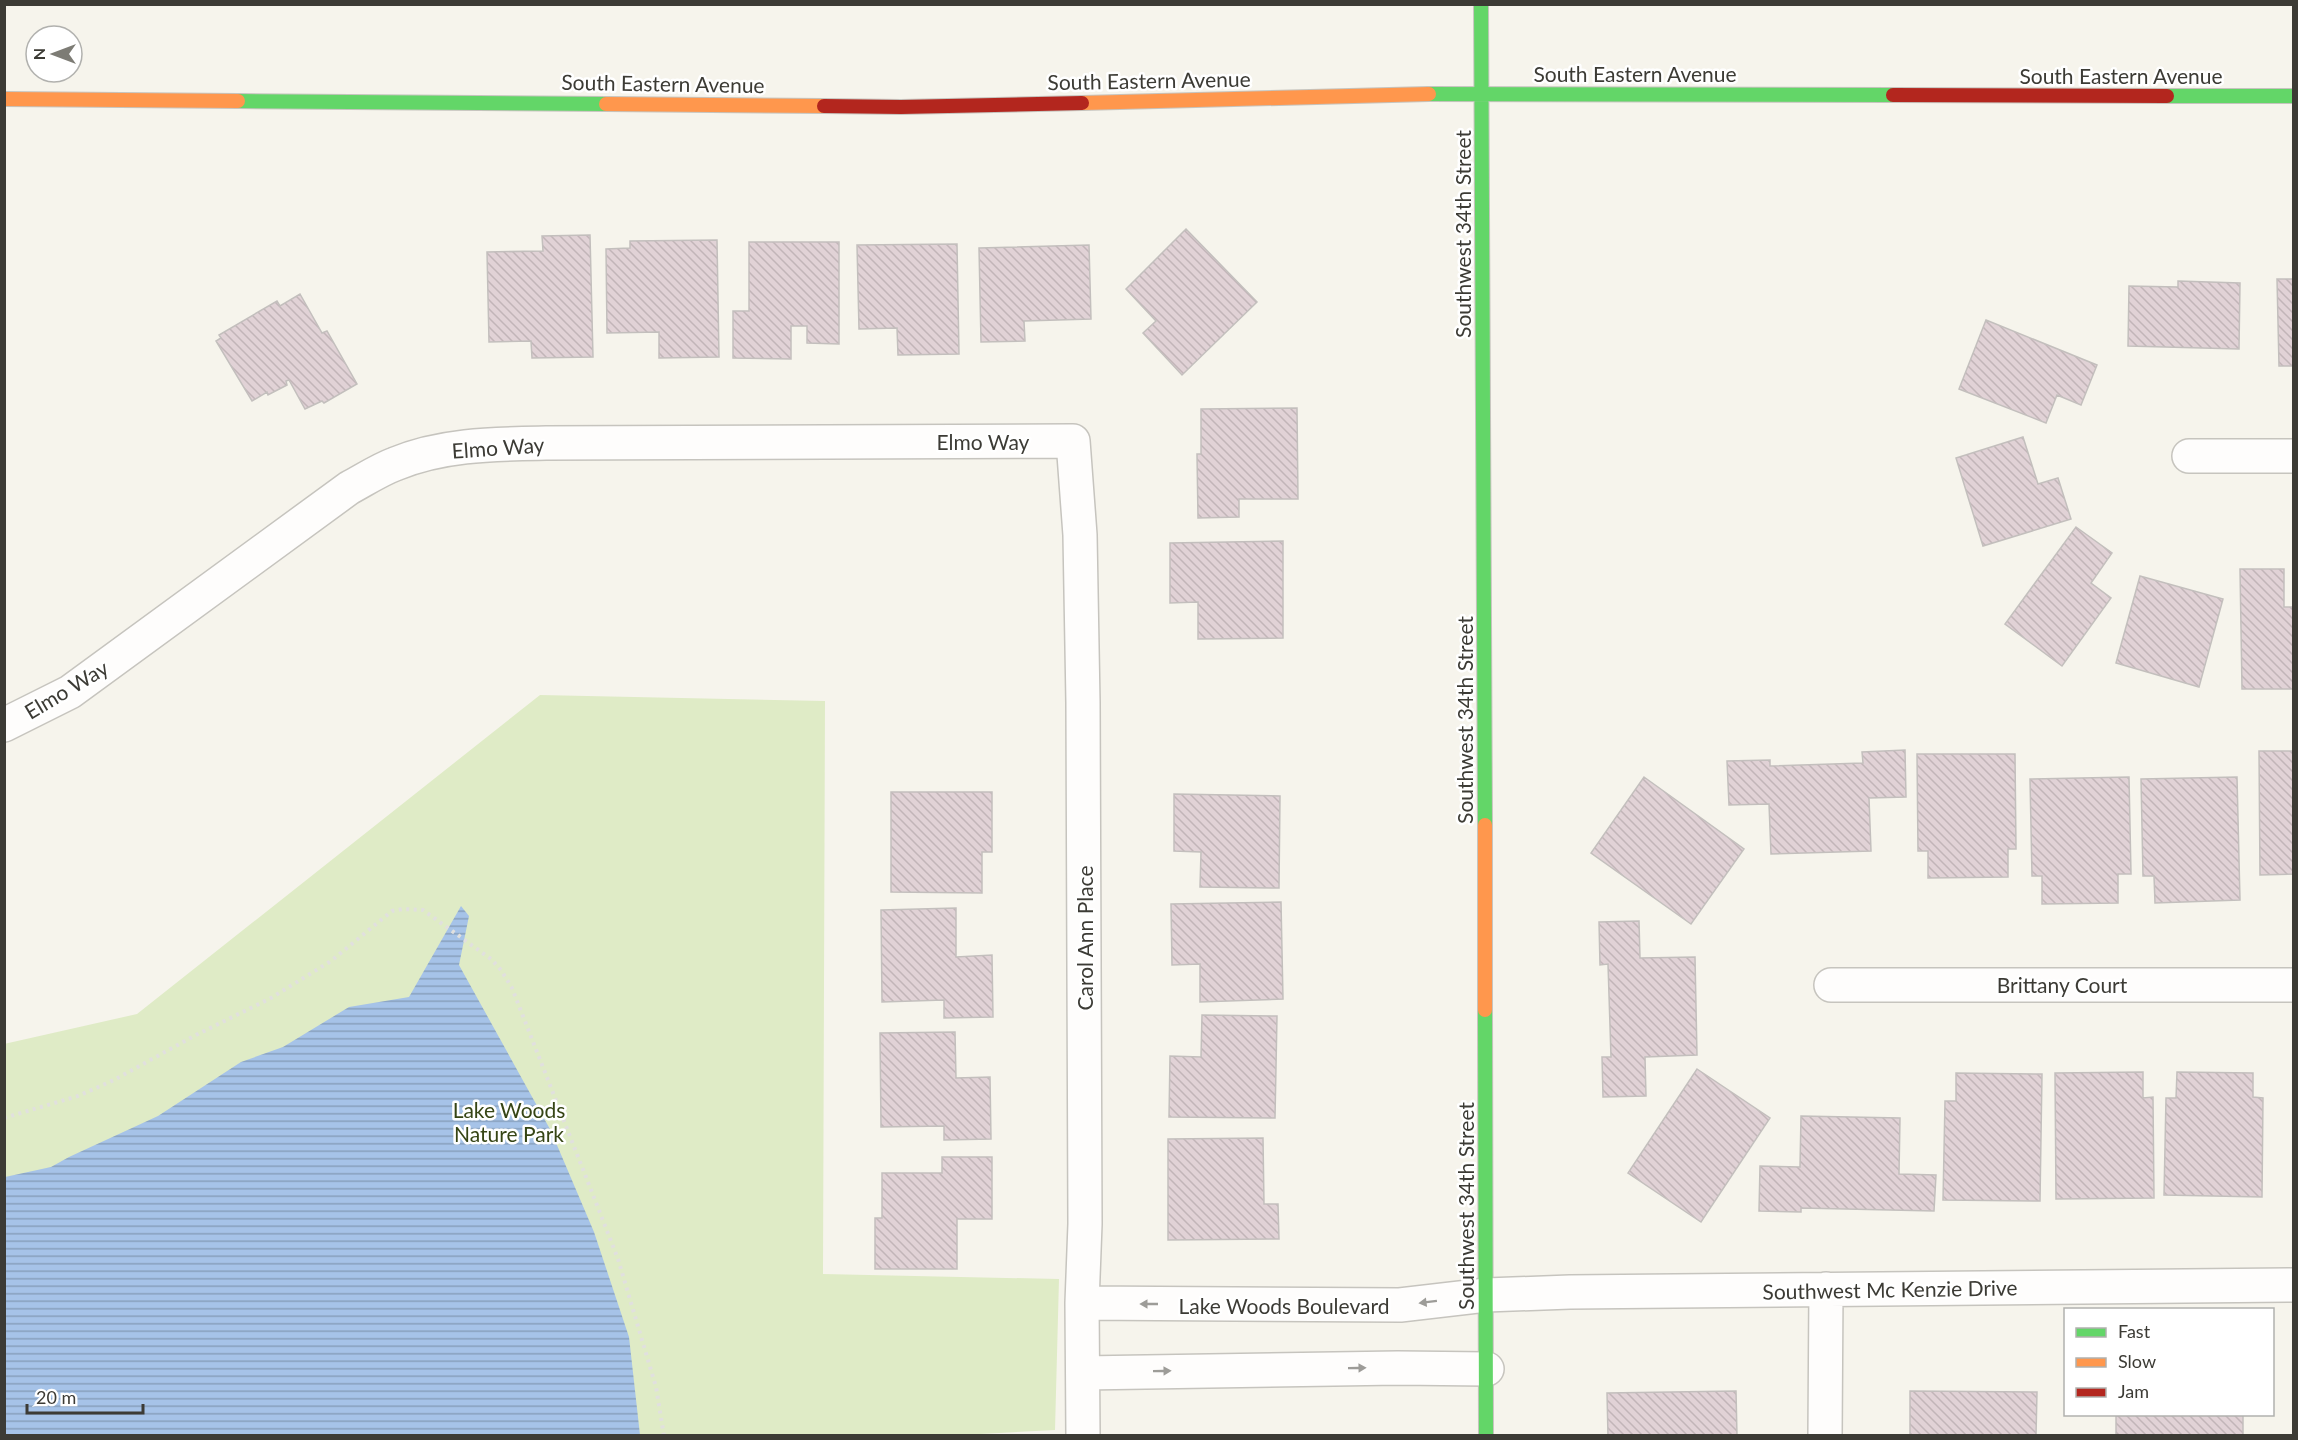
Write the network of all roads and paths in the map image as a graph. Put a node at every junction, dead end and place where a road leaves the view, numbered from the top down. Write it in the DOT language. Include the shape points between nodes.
graph roads {
  1 [pos="1481,4"];
  2 [pos="1483,93"];
  3 [pos="2294,96"];
  4 [pos="4,99"];
  5 [pos="1073,441"];
  6 [pos="2189,456"];
  7 [pos="2294,456"];
  8 [pos="4,725"];
  9 [pos="1831,985"];
  10 [pos="2294,985"];
  11 [pos="4,1118"];
  12 [pos="2294,1285"];
  13 [pos="1826,1289"];
  14 [pos="1486,1295"];
  15 [pos="1082,1303"];
  16 [pos="1486,1369"];
  17 [pos="1083,1373"];
  18 [pos="664,1436"];
  19 [pos="1083,1436"];
  20 [pos="1486,1436"];
  21 [pos="1825,1436"];
  1 -- 2 [label="street, Southwest 34th Street"];
  2 -- 3 [label="street, South Eastern Avenue"];
  2 -- 4 [label="street, South Eastern Avenue" via="901,106"];
  2 -- 14 [label="street, Southwest 34th Street"];
  5 -- 8 [label="street, Elmo Way" via="525,443 438,451 395,464 349,488 70,692"];
  5 -- 15 [label="street, Carol Ann Place" via="1080,536 1083,702"];
  6 -- 7 [label="street"];
  9 -- 10 [label="street, Brittany Court"];
  11 -- 18 [label="path" via="78,1096 114,1080 272,998 331,961 392,911 423,910 473,945 501,970 512,988 618,1259 656,1387"];
  12 -- 13 [label="street, Southwest Mc Kenzie Drive"];
  13 -- 14 [label="street, Southwest Mc Kenzie Drive"];
  13 -- 21 [label="street"];
  14 -- 15 [label="street, Lake Woods Boulevard, one-way" via="1400,1305"];
  14 -- 16 [label="street, Southwest 34th Street"];
  15 -- 17 [label="street, Carol Ann Place"];
  17 -- 16 [label="street, one-way"];
  16 -- 20 [label="street, Southwest 34th Street"];
  17 -- 19 [label="street, Carol Ann Place"];
}
